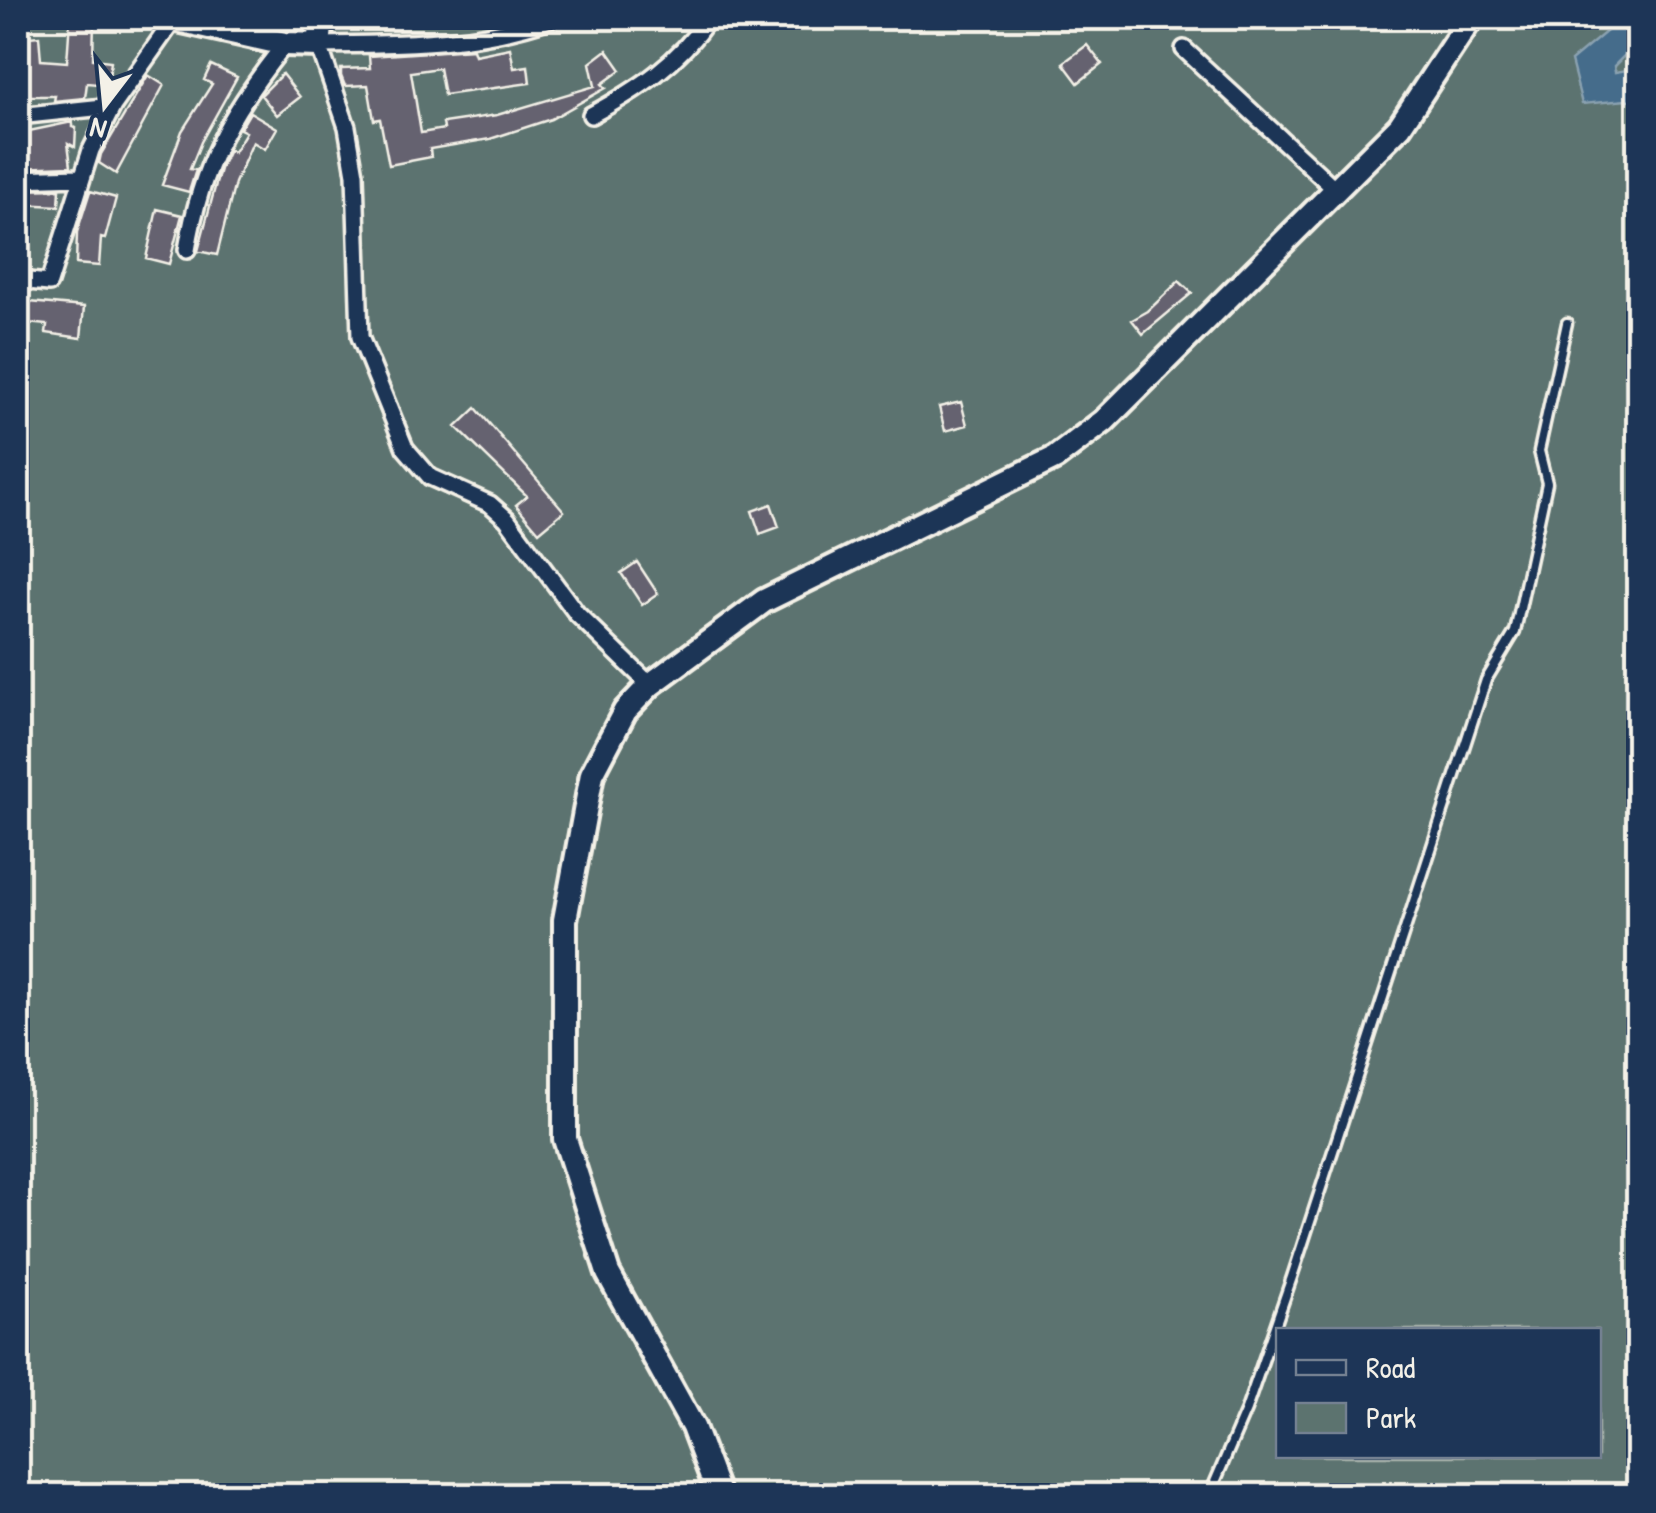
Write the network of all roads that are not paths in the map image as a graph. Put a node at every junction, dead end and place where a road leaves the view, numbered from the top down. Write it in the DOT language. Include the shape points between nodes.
graph roads {
  1 [pos="172,18"];
  2 [pos="322,18"];
  3 [pos="554,18"];
  4 [pos="710,18"];
  5 [pos="1471,18"];
  6 [pos="285,44"];
  7 [pos="320,45"];
  8 [pos="1184,49"];
  9 [pos="113,106"];
  10 [pos="18,116"];
  11 [pos="591,116"];
  12 [pos="80,177"];
  13 [pos="18,179"];
  14 [pos="1336,190"];
  15 [pos="187,250"];
  16 [pos="18,280"];
  17 [pos="1567,324"];
  18 [pos="650,685"];
  19 [pos="719,1496"];
  20 [pos="1209,1496"];
  1 -- 6 [label="street"];
  1 -- 9 [label="street"];
  2 -- 7 [label="street"];
  3 -- 7 [label="street" via="511,33"];
  4 -- 11 [label="street" via="644,87"];
  5 -- 14 [label="street" via="1400,126"];
  6 -- 7 [label="street"];
  6 -- 15 [label="street" via="240,100 208,163"];
  7 -- 18 [label="street" via="355,174 360,337 405,448 430,477 490,504 507,519 568,603"];
  8 -- 14 [label="street"];
  9 -- 10 [label="street"];
  9 -- 12 [label="street"];
  12 -- 13 [label="street"];
  12 -- 16 [label="street" via="49,283"];
  14 -- 18 [label="street" via="1104,421 1055,458 764,602"];
  17 -- 20 [label="lane" via="1540,451 1547,484 1515,632 1486,680 1292,1278"];
  18 -- 19 [label="street" via="625,711 592,774 565,920 566,1139 608,1273 693,1426"];
}
